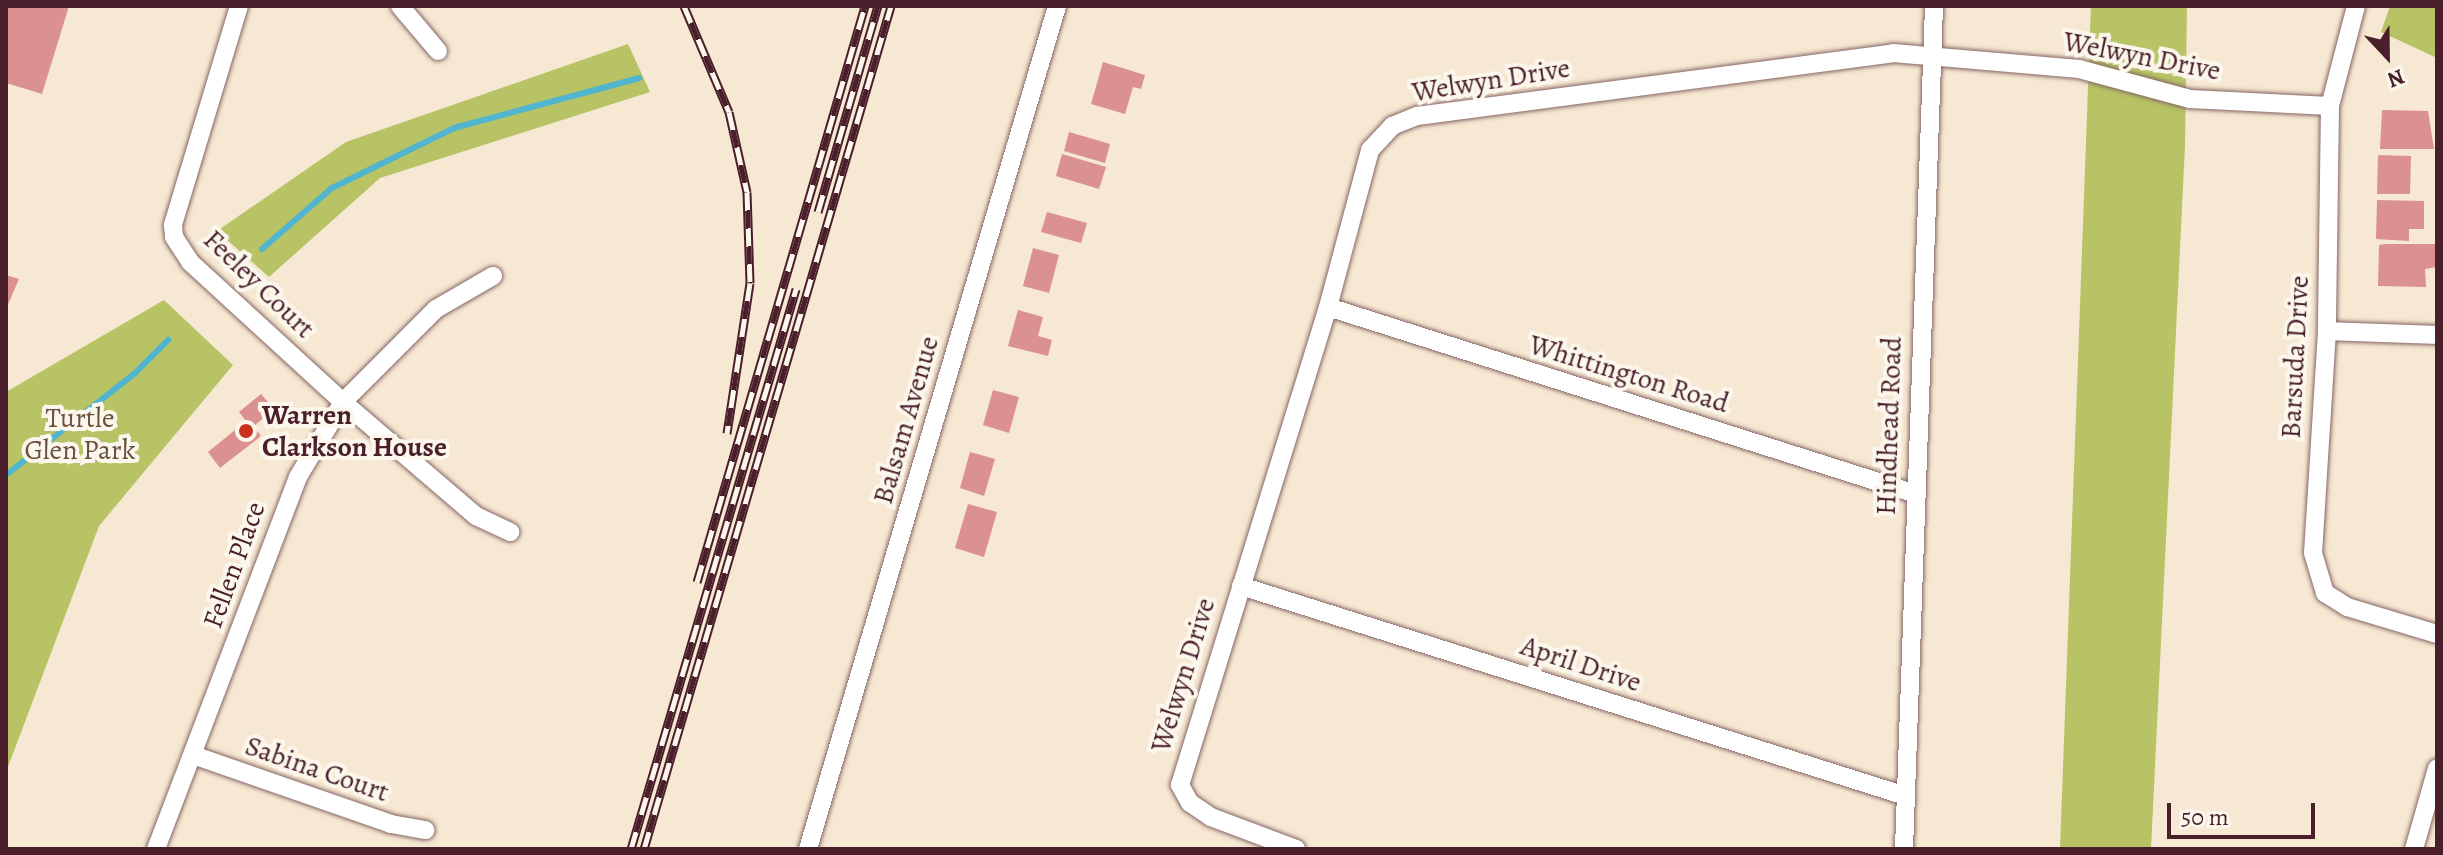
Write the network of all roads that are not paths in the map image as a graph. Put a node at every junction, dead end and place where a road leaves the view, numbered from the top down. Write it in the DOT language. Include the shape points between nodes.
graph roads {
  1 [pos="239,6"];
  2 [pos="400,6"];
  3 [pos="1057,6"];
  4 [pos="1934,6"];
  5 [pos="2356,6"];
  6 [pos="438,51"];
  7 [pos="1932,55"];
  8 [pos="2330,106"];
  9 [pos="493,276"];
  10 [pos="1328,307"];
  11 [pos="2327,331"];
  12 [pos="2437,335"];
  13 [pos="343,402"];
  14 [pos="1913,493"];
  15 [pos="511,532"];
  16 [pos="1241,586"];
  17 [pos="2437,634"];
  18 [pos="193,755"];
  19 [pos="2437,768"];
  20 [pos="1906,796"];
  21 [pos="425,830"];
  22 [pos="156,849"];
  23 [pos="808,849"];
  24 [pos="1296,849"];
  25 [pos="1904,849"];
  26 [pos="2414,849"];
  1 -- 13 [label="street, Feeley Court" via="173,225 174,237 190,262"];
  2 -- 6 [label="street"];
  3 -- 23 [label="street, Balsam Avenue"];
  4 -- 7 [label="street, Hindhead Road"];
  5 -- 8 [label="street, Barsuda Drive"];
  7 -- 8 [label="street, Welwyn Drive" via="2079,69 2190,99"];
  7 -- 10 [label="street, Welwyn Drive" via="1845,59 1417,116 1392,126 1370,150"];
  7 -- 14 [label="street, Hindhead Road"];
  8 -- 11 [label="street, Barsuda Drive"];
  9 -- 13 [label="street, Fellen Place" via="436,309"];
  10 -- 14 [label="street, Whittington Road"];
  10 -- 16 [label="street, Welwyn Drive"];
  11 -- 12 [label="street"];
  11 -- 17 [label="street, Barsuda Drive" via="2313,553 2317,571 2325,593 2347,607"];
  13 -- 15 [label="street, Feeley Court" via="476,516"];
  13 -- 18 [label="street, Fellen Place" via="286,503"];
  14 -- 20 [label="street, Hindhead Road"];
  16 -- 20 [label="street, April Drive"];
  16 -- 24 [label="street, Welwyn Drive" via="1180,785 1190,803 1211,817"];
  18 -- 21 [label="street, Sabina Court" via="391,824"];
  18 -- 22 [label="street, Fellen Place"];
  19 -- 26 [label="street"];
  20 -- 25 [label="street, Hindhead Road"];
}
